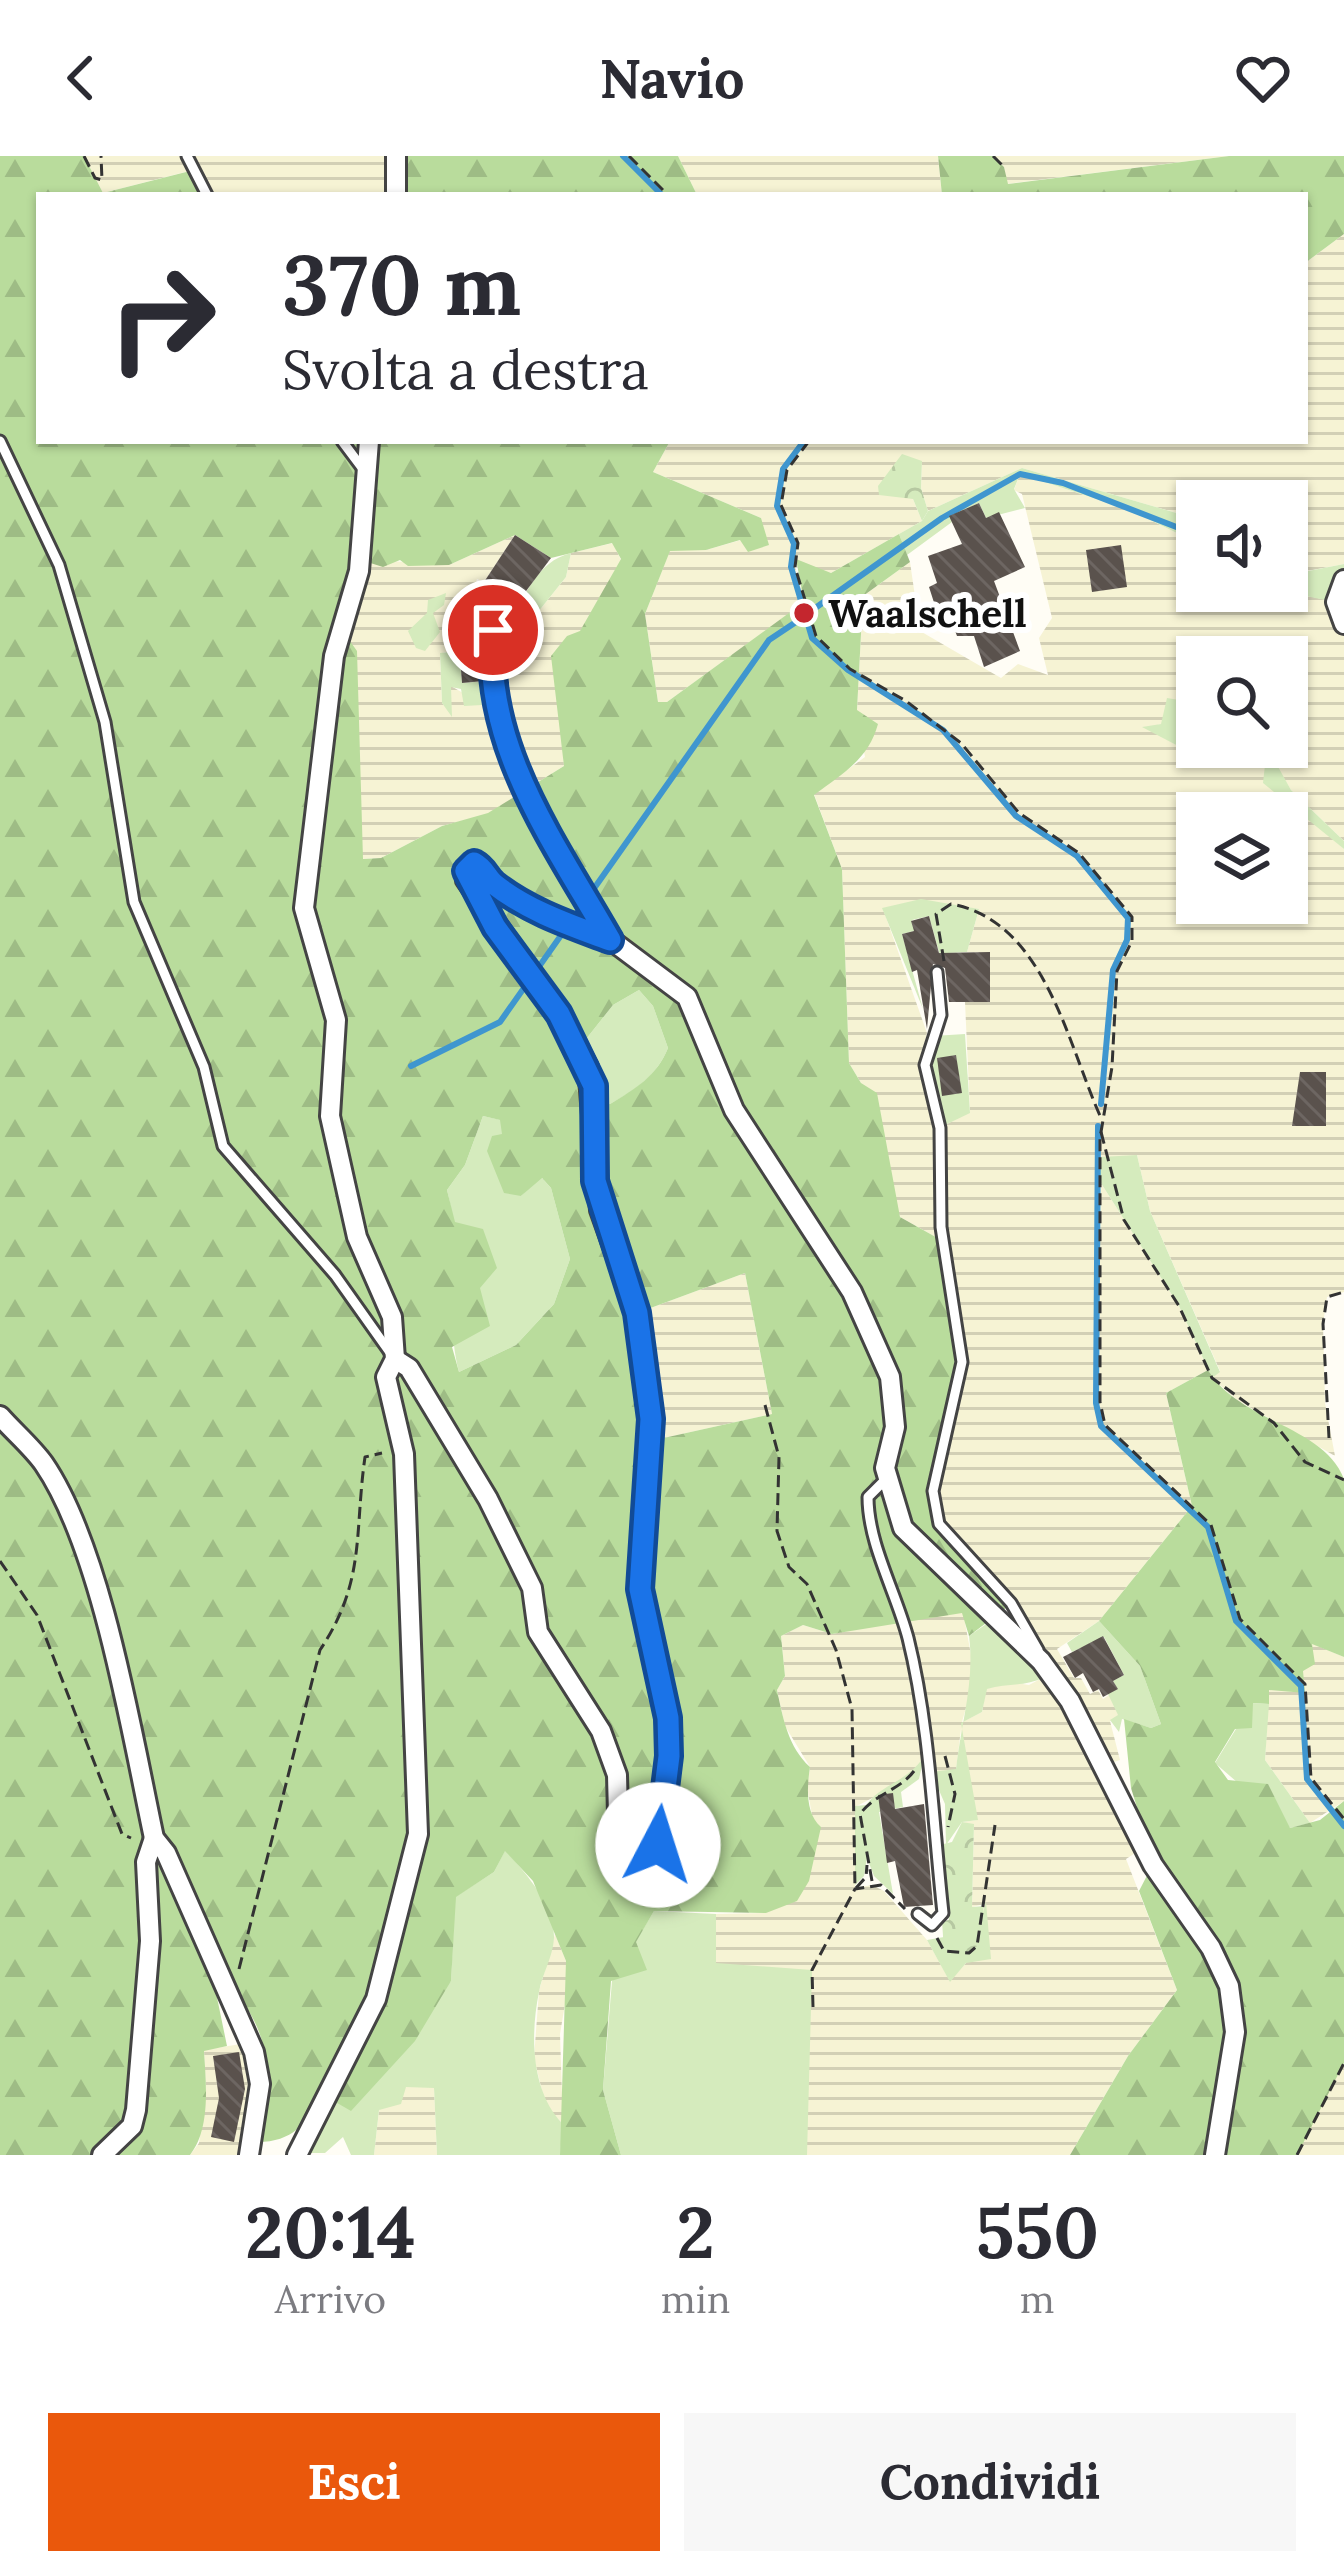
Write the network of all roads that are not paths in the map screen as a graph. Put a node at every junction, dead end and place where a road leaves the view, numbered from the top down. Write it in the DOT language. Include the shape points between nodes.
graph roads {
  1 [pos="187,156"];
  2 [pos="396,156"];
  3 [pos="205,192"];
  4 [pos="396,192"];
  5 [pos="0,441"];
  6 [pos="344,444"];
  7 [pos="369,444"];
  8 [pos="366,474"];
  9 [pos="1344,580"];
  10 [pos="497,615"];
  11 [pos="1344,624"];
  12 [pos="610,940"];
  13 [pos="937,973"];
  14 [pos="395,1359"];
  15 [pos="0,1416"];
  16 [pos="888,1477"];
  17 [pos="1041,1661"];
  18 [pos="150,1843"];
  19 [pos="918,1914"];
  20 [pos="102,2155"];
  21 [pos="248,2155"];
  22 [pos="297,2155"];
  23 [pos="1215,2155"];
  1 -- 3 [label="lane"];
  2 -- 4 [label="street"];
  5 -- 14 [label="lane" via="59,565 105,722 134,902 204,1067 223,1146"];
  6 -- 8 [label="lane"];
  7 -- 8 [label="street"];
  8 -- 14 [label="street" via="359,572 334,656 304,908 335,1020 330,1116 357,1237 392,1317"];
  9 -- 11 [label="street" via="1336,602"];
  10 -- 12 [label="lane" via="491,653 501,728 538,814"];
  12 -- 14 [label="street" via="547,916 494,884 483,867 466,871 588,1067 600,1210 637,1313 651,1419 640,1589 669,1756 655,1862 640,1878 622,1865 617,1775 601,1731 538,1632 532,1588 488,1499 409,1368"];
  12 -- 16 [label="street" via="687,997 734,1110 852,1292 890,1377"];
  13 -- 17 [label="lane" via="940,1015 926,1075 940,1128 941,1227 962,1362 934,1509 1011,1604"];
  14 -- 22 [label="street" via="386,1378 404,1454 418,1834 376,1999"];
  15 -- 18 [label="street" via="43,1462 64,1500 128,1710"];
  16 -- 17 [label="street" via="903,1528 922,1551"];
  16 -- 19 [label="lane" via="868,1497 870,1524 908,1640 943,1913 932,1925"];
  17 -- 23 [label="street" via="1084,1721 1153,1865 1229,1986 1235,2032"];
  18 -- 20 [label="street" via="136,2110 132,2126"];
  18 -- 21 [label="street" via="166,1853 254,2052 260,2084"];
}
